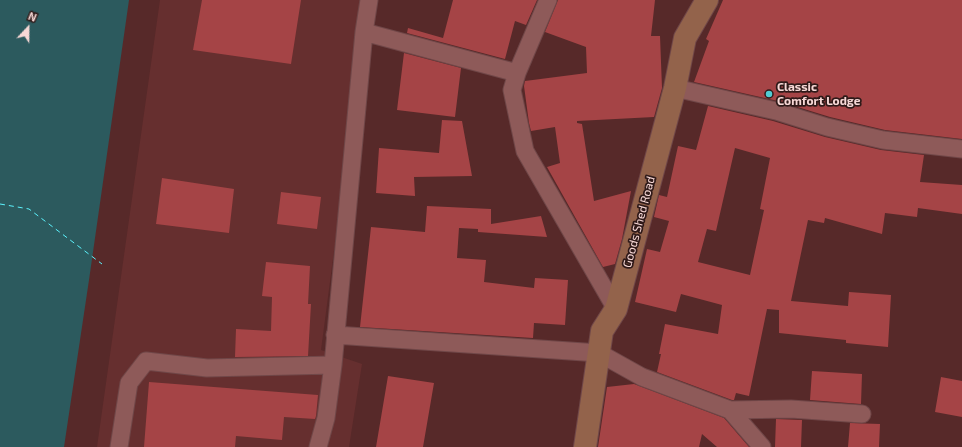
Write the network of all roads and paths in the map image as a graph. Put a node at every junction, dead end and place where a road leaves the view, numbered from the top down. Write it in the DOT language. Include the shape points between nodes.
graph roads {
  1 [pos="369,0"];
  2 [pos="548,0"];
  3 [pos="707,0"];
  4 [pos="364,32"];
  5 [pos="517,73"];
  6 [pos="675,88"];
  7 [pos="962,149"];
  8 [pos="616,309"];
  9 [pos="335,335"];
  10 [pos="599,352"];
  11 [pos="332,365"];
  12 [pos="730,410"];
  13 [pos="862,414"];
  14 [pos="120,447"];
  15 [pos="318,447"];
  16 [pos="584,447"];
  17 [pos="762,447"];
  1 -- 4 [label="street"];
  2 -- 5 [label="street"];
  3 -- 6 [label="street, Goods Shed Road" via="684,38"];
  4 -- 5 [label="street"];
  4 -- 9 [label="street"];
  5 -- 8 [label="street" via="512,90 525,151"];
  6 -- 7 [label="street" via="776,111 827,127 883,140"];
  6 -- 8 [label="street, Goods Shed Road"];
  8 -- 10 [label="street, Goods Shed Road" via="602,331"];
  9 -- 10 [label="street"];
  9 -- 11 [label="street"];
  10 -- 12 [label="street" via="642,377"];
  10 -- 16 [label="street, Goods Shed Road"];
  11 -- 14 [label="street" via="207,368 146,361 129,383"];
  11 -- 15 [label="street" via="326,418"];
  12 -- 13 [label="street" via="791,409"];
  12 -- 17 [label="street"];
}
